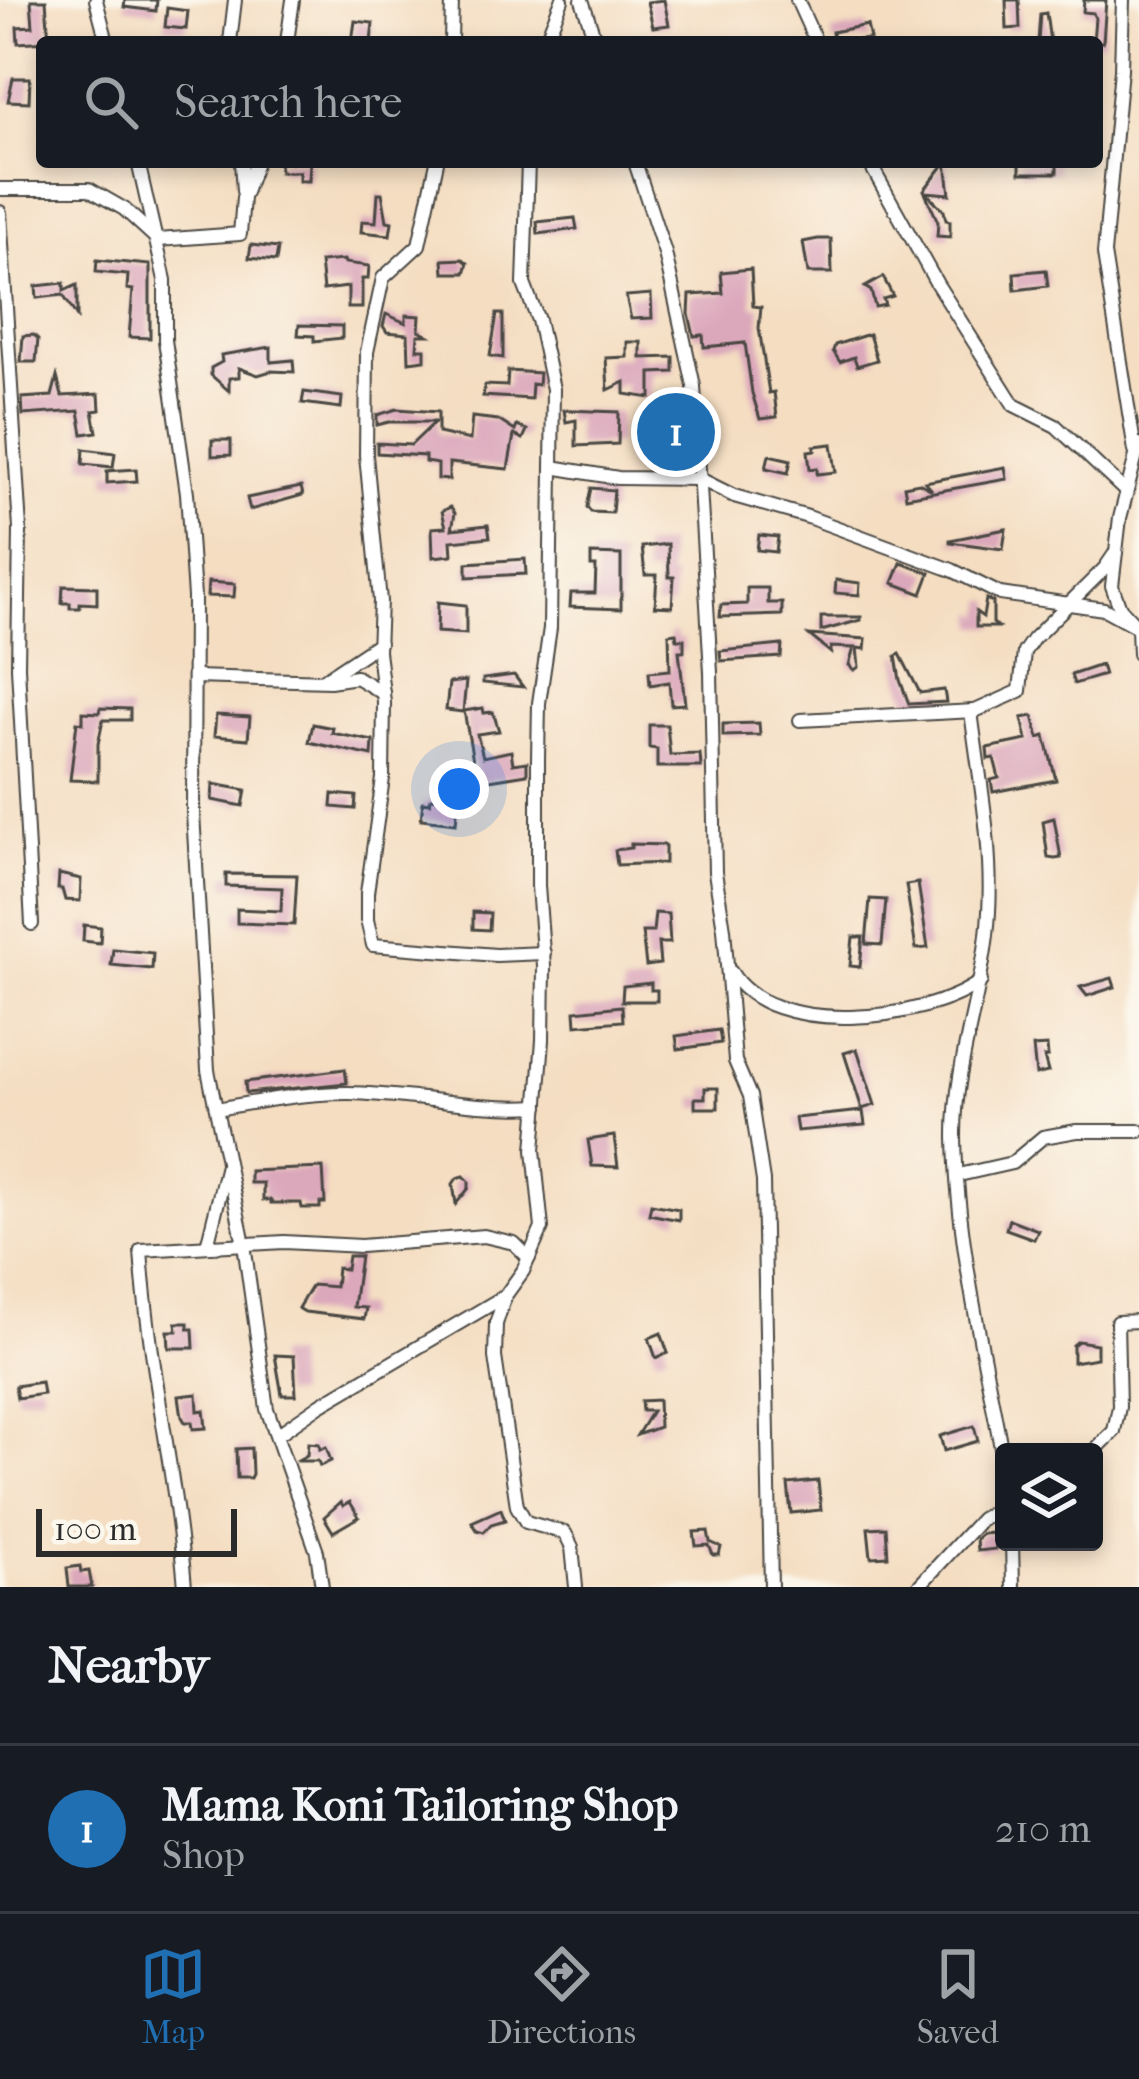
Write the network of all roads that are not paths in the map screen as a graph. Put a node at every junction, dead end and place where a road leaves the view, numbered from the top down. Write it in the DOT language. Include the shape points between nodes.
graph roads {
  1 [pos="96,0"];
  2 [pos="235,0"];
  3 [pos="293,0"];
  4 [pos="452,0"];
  5 [pos="562,0"];
  6 [pos="582,0"];
  7 [pos="797,0"];
  8 [pos="1123,0"];
  9 [pos="105,36"];
  10 [pos="231,36"];
  11 [pos="288,36"];
  12 [pos="451,36"];
  13 [pos="547,36"];
  14 [pos="594,36"];
  15 [pos="813,36"];
  16 [pos="140,168"];
  17 [pos="241,168"];
  18 [pos="254,168"];
  19 [pos="436,168"];
  20 [pos="528,168"];
  21 [pos="637,168"];
  22 [pos="872,168"];
  23 [pos="0,189"];
  24 [pos="243,198"];
  25 [pos="0,212"];
  26 [pos="158,240"];
  27 [pos="1137,447"];
  28 [pos="552,467"];
  29 [pos="700,479"];
  30 [pos="1125,491"];
  31 [pos="1116,553"];
  32 [pos="1066,604"];
  33 [pos="1138,628"];
  34 [pos="379,643"];
  35 [pos="1139,654"];
  36 [pos="194,677"];
  37 [pos="322,681"];
  38 [pos="382,693"];
  39 [pos="971,711"];
  40 [pos="800,720"];
  41 [pos="32,924"];
  42 [pos="544,952"];
  43 [pos="727,965"];
  44 [pos="981,981"];
  45 [pos="538,1106"];
  46 [pos="217,1109"];
  47 [pos="1139,1131"];
  48 [pos="228,1161"];
  49 [pos="959,1175"];
  50 [pos="244,1244"];
  51 [pos="207,1246"];
  52 [pos="529,1258"];
  53 [pos="505,1296"];
  54 [pos="1139,1321"];
  55 [pos="277,1436"];
  56 [pos="1000,1443"];
  57 [pos="1102,1443"];
  58 [pos="995,1511"];
  59 [pos="1012,1551"];
  60 [pos="184,1587"];
  61 [pos="322,1587"];
  62 [pos="576,1587"];
  63 [pos="770,1587"];
  64 [pos="919,1587"];
  65 [pos="1013,1587"];
  1 -- 9 [label="street"];
  2 -- 10 [label="street"];
  3 -- 11 [label="street"];
  4 -- 12 [label="street"];
  5 -- 13 [label="street"];
  6 -- 14 [label="street"];
  7 -- 15 [label="street"];
  8 -- 27 [label="street" via="1104,254"];
  16 -- 26 [label="street"];
  17 -- 24 [label="street"];
  18 -- 24 [label="street"];
  19 -- 34 [label="street" via="419,245 383,278 367,352"];
  20 -- 28 [label="street" via="524,284 554,389"];
  21 -- 29 [label="street" via="694,386"];
  22 -- 30 [label="street" via="1014,405 1056,426"];
  23 -- 26 [label="street" via="89,189"];
  24 -- 26 [label="street" via="240,233"];
  25 -- 41 [label="street"];
  26 -- 36 [label="street" via="187,493"];
  27 -- 30 [label="street"];
  28 -- 29 [label="street"];
  28 -- 42 [label="street" via="538,759"];
  29 -- 32 [label="street" via="1000,594"];
  29 -- 43 [label="street" via="715,872"];
  30 -- 31 [label="street"];
  31 -- 32 [label="street"];
  31 -- 33 [label="street" via="1112,586"];
  32 -- 33 [label="street" via="1104,609"];
  32 -- 39 [label="street" via="1024,652 1020,692"];
  33 -- 35 [label="street"];
  34 -- 37 [label="street"];
  34 -- 38 [label="street"];
  36 -- 37 [label="street"];
  36 -- 46 [label="street" via="194,836"];
  37 -- 38 [label="street" via="356,677"];
  38 -- 42 [label="street" via="383,778 367,920 373,945"];
  39 -- 40 [label="street"];
  39 -- 44 [label="street" via="990,872"];
  42 -- 45 [label="street"];
  43 -- 44 [label="street" via="742,990 772,1005 860,1018 913,1011"];
  43 -- 63 [label="street" via="735,1061 750,1096 763,1180"];
  44 -- 49 [label="street" via="956,1108"];
  45 -- 46 [label="street" via="350,1093"];
  45 -- 52 [label="street" via="542,1228"];
  46 -- 48 [label="street"];
  47 -- 49 [label="street" via="1043,1137 1012,1163"];
  48 -- 50 [label="street"];
  48 -- 51 [label="street"];
  49 -- 56 [label="street"];
  50 -- 51 [label="street"];
  50 -- 52 [label="street" via="484,1236 514,1243"];
  50 -- 55 [label="street"];
  51 -- 60 [label="street" via="141,1250"];
  52 -- 53 [label="street"];
  53 -- 55 [label="street"];
  53 -- 62 [label="street" via="495,1357 517,1506 526,1522 565,1533"];
  54 -- 57 [label="street" via="1117,1322 1118,1407 1114,1431"];
  55 -- 61 [label="street"];
  58 -- 64 [label="street"];
  59 -- 65 [label="street"];
}
